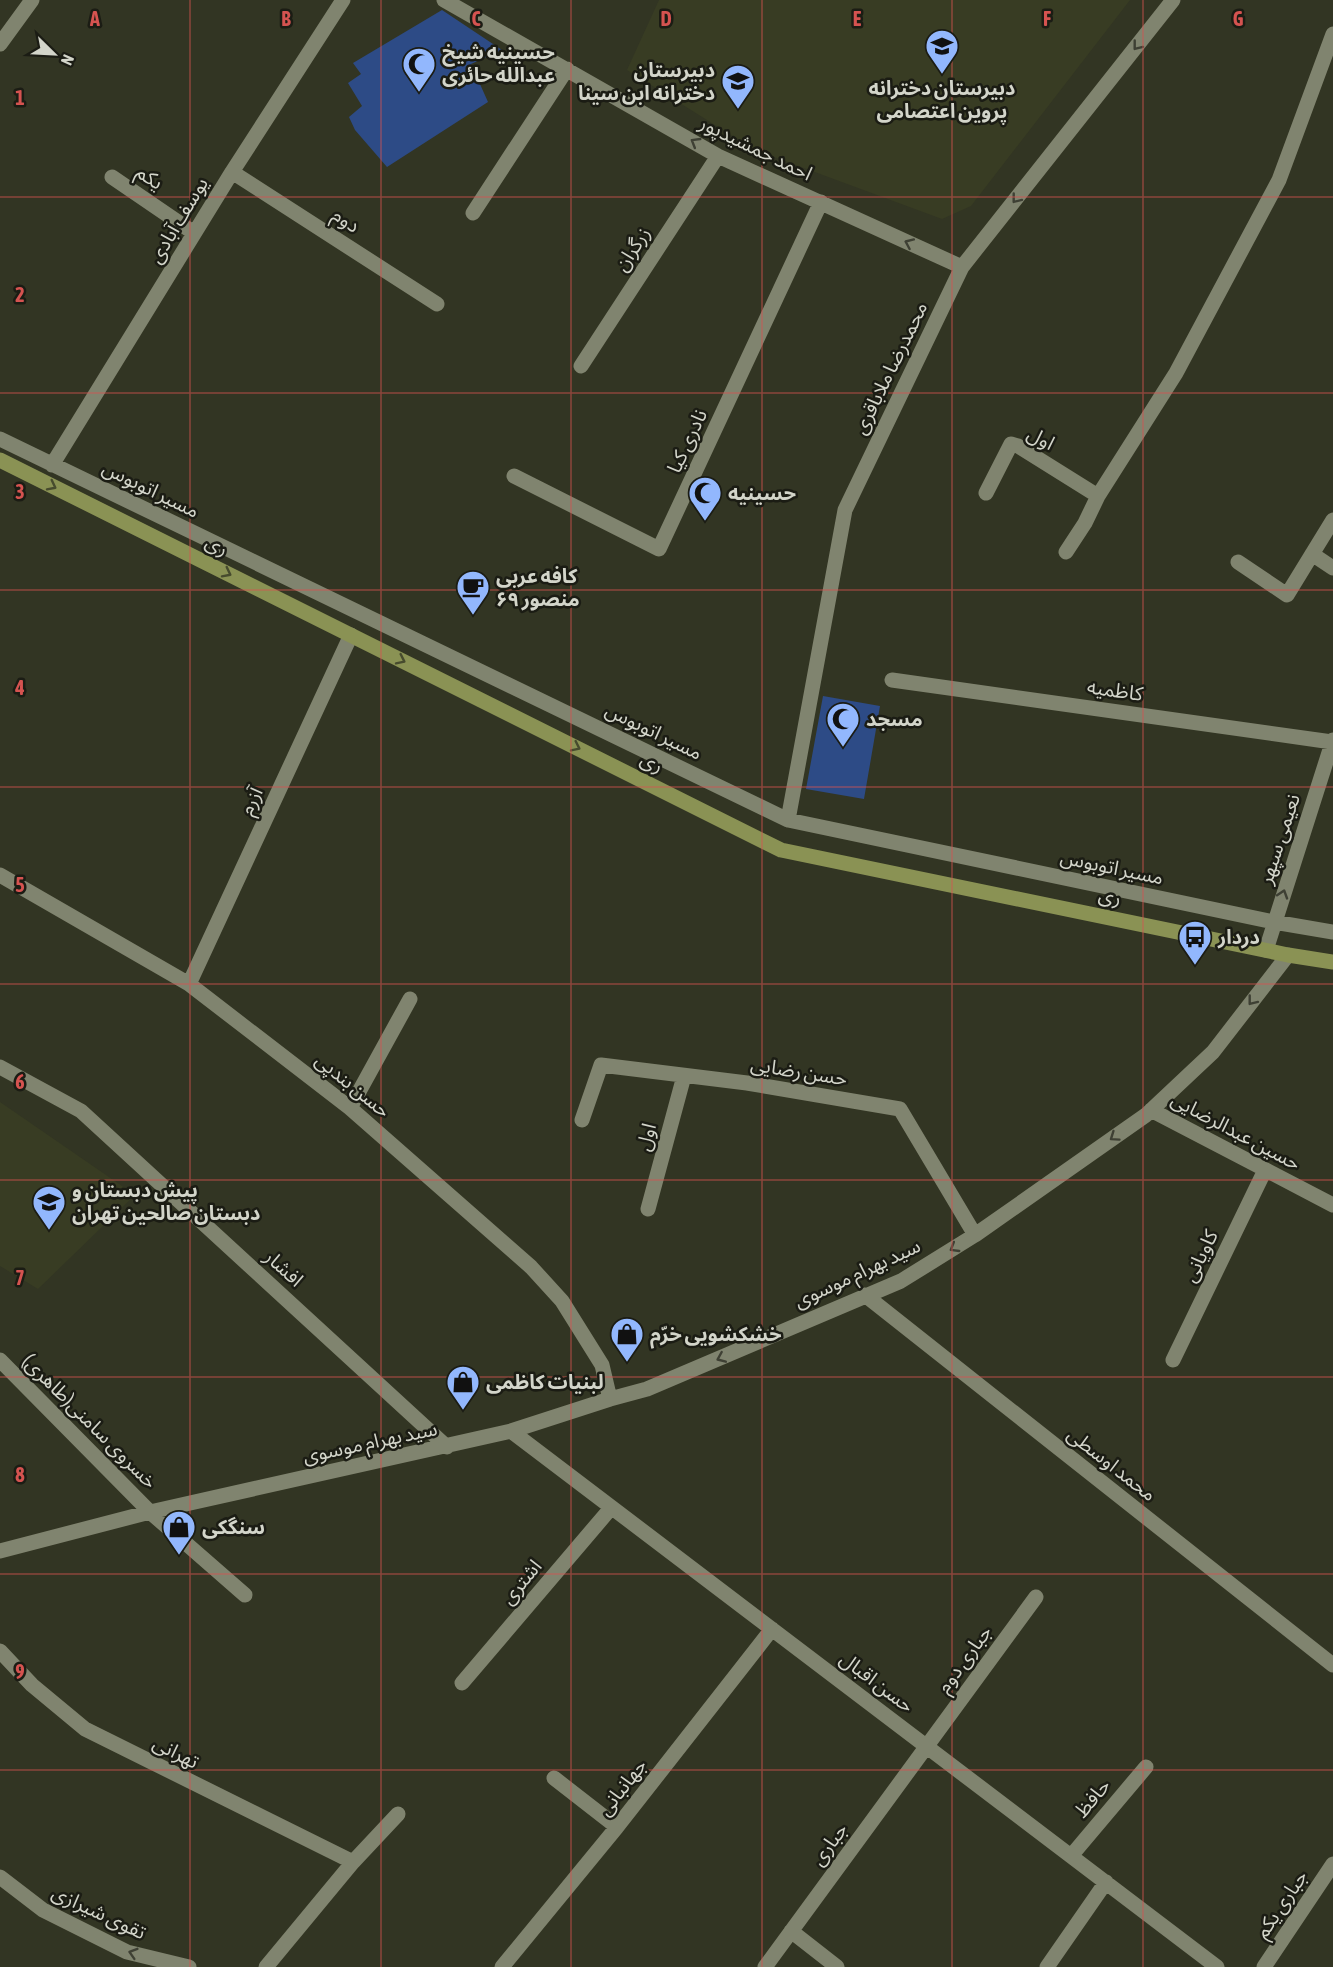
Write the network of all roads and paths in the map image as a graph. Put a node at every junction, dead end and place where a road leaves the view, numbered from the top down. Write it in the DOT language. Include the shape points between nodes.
graph roads {
  1 [pos="32,0"];
  2 [pos="344,0"];
  3 [pos="444,0"];
  4 [pos="1173,0"];
  5 [pos="1333,34"];
  6 [pos="0,44"];
  7 [pos="567,69"];
  8 [pos="718,156"];
  9 [pos="232,172"];
  10 [pos="112,177"];
  11 [pos="821,202"];
  12 [pos="472,213"];
  13 [pos="194,232"];
  14 [pos="962,267"];
  15 [pos="437,304"];
  16 [pos="581,366"];
  17 [pos="0,439"];
  18 [pos="0,460"];
  19 [pos="52,465"];
  20 [pos="514,476"];
  21 [pos="986,493"];
  22 [pos="1098,496"];
  23 [pos="1333,520"];
  24 [pos="1066,552"];
  25 [pos="1312,554"];
  26 [pos="1238,562"];
  27 [pos="1333,568"];
  28 [pos="351,635"];
  29 [pos="892,680"];
  30 [pos="1333,741"];
  31 [pos="788,820"];
  32 [pos="0,874"];
  33 [pos="1274,922"];
  34 [pos="1333,932"];
  35 [pos="1266,950"];
  36 [pos="1288,955"];
  37 [pos="1333,962"];
  38 [pos="189,984"];
  39 [pos="410,999"];
  40 [pos="0,1067"];
  41 [pos="684,1076"];
  42 [pos="350,1108"];
  43 [pos="1151,1110"];
  44 [pos="582,1120"];
  45 [pos="1265,1170"];
  46 [pos="1333,1205"];
  47 [pos="648,1209"];
  48 [pos="975,1235"];
  49 [pos="866,1295"];
  50 [pos="0,1360"];
  51 [pos="1173,1360"];
  52 [pos="610,1399"];
  53 [pos="511,1431"];
  54 [pos="447,1447"];
  55 [pos="611,1508"];
  56 [pos="150,1512"];
  57 [pos="0,1551"];
  58 [pos="245,1595"];
  59 [pos="1036,1597"];
  60 [pos="772,1629"];
  61 [pos="0,1651"];
  62 [pos="1333,1665"];
  63 [pos="462,1683"];
  64 [pos="927,1747"];
  65 [pos="1146,1767"];
  66 [pos="554,1778"];
  67 [pos="398,1814"];
  68 [pos="617,1827"];
  69 [pos="1071,1856"];
  70 [pos="353,1862"];
  71 [pos="1333,1864"];
  72 [pos="0,1877"];
  73 [pos="1106,1882"];
  74 [pos="791,1931"];
  75 [pos="189,1967"];
  76 [pos="266,1967"];
  77 [pos="502,1967"];
  78 [pos="765,1967"];
  79 [pos="837,1967"];
  80 [pos="1047,1967"];
  81 [pos="1217,1967"];
  82 [pos="1264,1967"];
  1 -- 6 [label="street"];
  2 -- 9 [label="street, یوسف آبادی"];
  3 -- 7 [label="street, احمد جمشیدپور"];
  4 -- 14 [label="street, محمدرضا ملاباقری, one-way"];
  5 -- 22 [label="street" via="1279,180 1176,373"];
  8 -- 7 [label="street, احمد جمشیدپور, one-way"];
  7 -- 12 [label="street"];
  8 -- 11 [label="street, احمد جمشیدپور"];
  8 -- 16 [label="street, زرگران"];
  9 -- 13 [label="street, یوسف آبادی"];
  9 -- 15 [label="street, دوم"];
  10 -- 13 [label="street, یکم"];
  14 -- 11 [label="street, احمد جمشیدپور, one-way"];
  11 -- 20 [label="street, نادری کیا" via="659,549"];
  13 -- 19 [label="street, یوسف آبادی"];
  14 -- 31 [label="street, محمدرضا ملاباقری" via="845,510"];
  17 -- 19 [label="street, مسیر اتوبوس"];
  18 -- 28 [label="main road, ری, one-way"];
  19 -- 31 [label="street, مسیر اتوبوس"];
  21 -- 22 [label="street, اول" via="1011,444"];
  22 -- 24 [label="street"];
  23 -- 25 [label="street"];
  25 -- 26 [label="street" via="1287,595"];
  25 -- 27 [label="street"];
  28 -- 35 [label="main road, ری, one-way" via="782,850"];
  28 -- 38 [label="street, آزرم"];
  29 -- 30 [label="street, کاظمیه"];
  33 -- 30 [label="street, نعیمی سپهر, one-way"];
  31 -- 33 [label="street, مسیر اتوبوس"];
  32 -- 38 [label="street, حسن بندپی"];
  33 -- 34 [label="street, مسیر اتوبوس"];
  33 -- 35 [label="street, نعیمی سپهر"];
  35 -- 36 [label="main road, ری"];
  36 -- 37 [label="main road, ری"];
  36 -- 43 [label="street, سید بهرام موسوی, one-way" via="1213,1052"];
  38 -- 42 [label="street, حسن بندپی"];
  39 -- 42 [label="street"];
  40 -- 54 [label="street, افشار" via="81,1111"];
  41 -- 44 [label="street, حسن رضایی" via="602,1065"];
  41 -- 47 [label="street, اول"];
  41 -- 48 [label="street, حسن رضایی" via="900,1109"];
  42 -- 52 [label="street, حسن بندپی" via="531,1267 562,1301 602,1365"];
  43 -- 45 [label="street, حسین عبدالرضایی"];
  43 -- 48 [label="street, سید بهرام موسوی, one-way"];
  45 -- 46 [label="street, حسین عبدالرضایی"];
  45 -- 51 [label="street, کاویانی"];
  48 -- 49 [label="street, سید بهرام موسوی, one-way" via="900,1281"];
  49 -- 52 [label="street, سید بهرام موسوی, one-way" via="647,1389"];
  49 -- 62 [label="street, محمد اوسطی"];
  50 -- 56 [label="street, خسروی سامنی(طاهری)"];
  52 -- 53 [label="street, سید بهرام موسوی"];
  53 -- 54 [label="street, سید بهرام موسوی"];
  53 -- 55 [label="street, حسن اقبال"];
  54 -- 56 [label="street, سید بهرام موسوی"];
  55 -- 60 [label="street, حسن اقبال"];
  55 -- 63 [label="street, اشتری"];
  56 -- 57 [label="street, سید بهرام موسوی"];
  56 -- 58 [label="street, خسروی سامنی(طاهری)"];
  59 -- 64 [label="street, جباری دوم"];
  60 -- 64 [label="street, حسن اقبال"];
  60 -- 68 [label="street, جهانبانی"];
  61 -- 70 [label="street, تهرانی" via="32,1685 85,1729"];
  64 -- 69 [label="street, حسن اقبال"];
  64 -- 74 [label="street, جباری"];
  65 -- 69 [label="street, حافظ"];
  66 -- 68 [label="street"];
  67 -- 70 [label="street"];
  68 -- 77 [label="street, جهانبانی"];
  69 -- 73 [label="street, حسن اقبال"];
  70 -- 76 [label="street"];
  71 -- 82 [label="street, جباری یکم"];
  75 -- 72 [label="street, تقوی شیرازی, one-way" via="127,1952 42,1910"];
  73 -- 80 [label="street"];
  73 -- 81 [label="street, حسن اقبال"];
  74 -- 78 [label="street, جباری"];
  74 -- 79 [label="street"];
}
